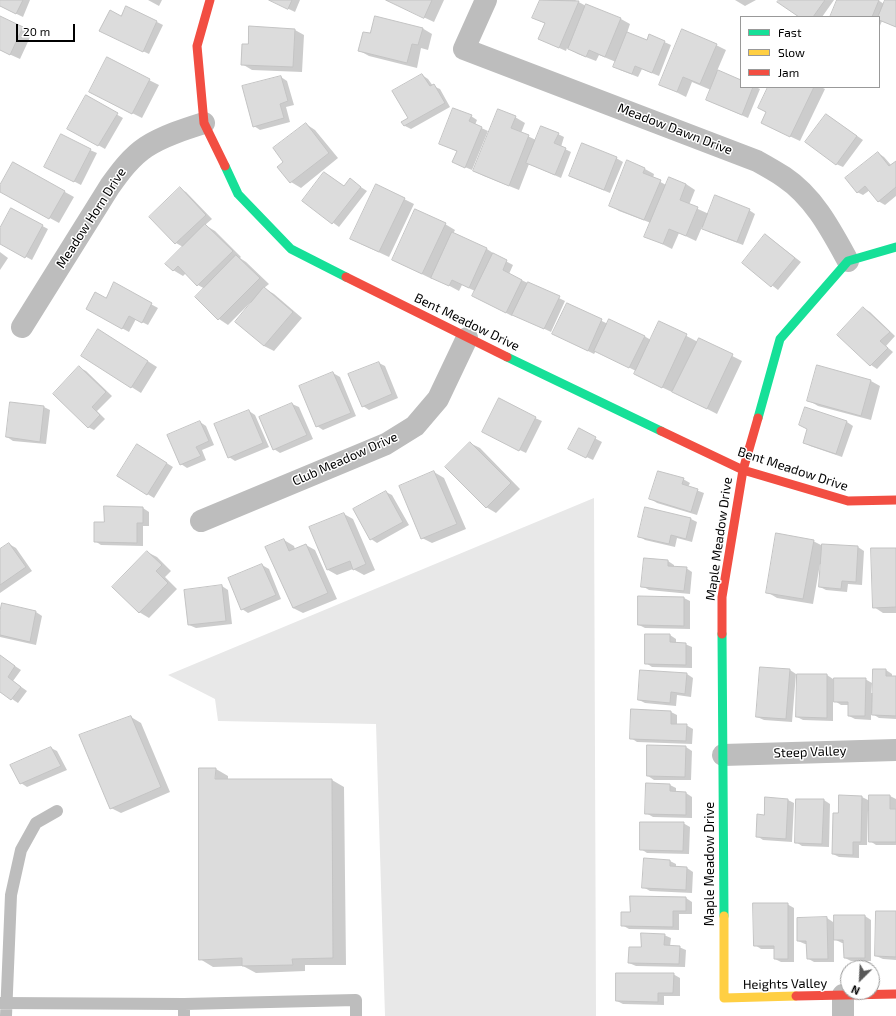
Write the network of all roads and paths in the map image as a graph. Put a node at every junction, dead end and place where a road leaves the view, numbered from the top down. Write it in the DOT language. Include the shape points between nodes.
graph roads {
  1 [pos="210,0"];
  2 [pos="486,0"];
  3 [pos="204,123"];
  4 [pos="896,247"];
  5 [pos="848,261"];
  6 [pos="22,327"];
  7 [pos="467,338"];
  8 [pos="743,470"];
  9 [pos="896,500"];
  10 [pos="201,521"];
  11 [pos="896,750"];
  12 [pos="723,755"];
  13 [pos="57,811"];
  14 [pos="896,994"];
  15 [pos="724,998"];
  16 [pos="3,1003"];
  17 [pos="843,1006"];
  18 [pos="184,1010"];
  19 [pos="6,1016"];
  20 [pos="356,1016"];
  1 -- 3 [label="street, Bent Meadow Drive" via="197,46"];
  2 -- 5 [label="street, Meadow Dawn Drive" via="464,49 757,161 785,177 809,199 828,225"];
  3 -- 6 [label="street, Meadow Horn Drive" via="184,129 146,147 125,166"];
  3 -- 7 [label="street, Bent Meadow Drive" via="238,194 291,249"];
  4 -- 5 [label="street"];
  5 -- 8 [label="street, Maple Meadow Drive" via="780,339"];
  7 -- 8 [label="street, Bent Meadow Drive"];
  7 -- 10 [label="street, Club Meadow Drive" via="438,400 415,426 386,444"];
  8 -- 9 [label="street, Bent Meadow Drive" via="848,501"];
  8 -- 12 [label="street, Maple Meadow Drive" via="722,597"];
  11 -- 12 [label="street, Steep Valley"];
  12 -- 15 [label="street, Maple Meadow Drive"];
  13 -- 16 [label="lane" via="36,823 20,850 12,895"];
  14 -- 17 [label="street, Heights Valley"];
  15 -- 17 [label="street, Heights Valley"];
  16 -- 18 [label="lane"];
  16 -- 19 [label="lane"];
  18 -- 20 [label="lane" via="356,1000"];
}
